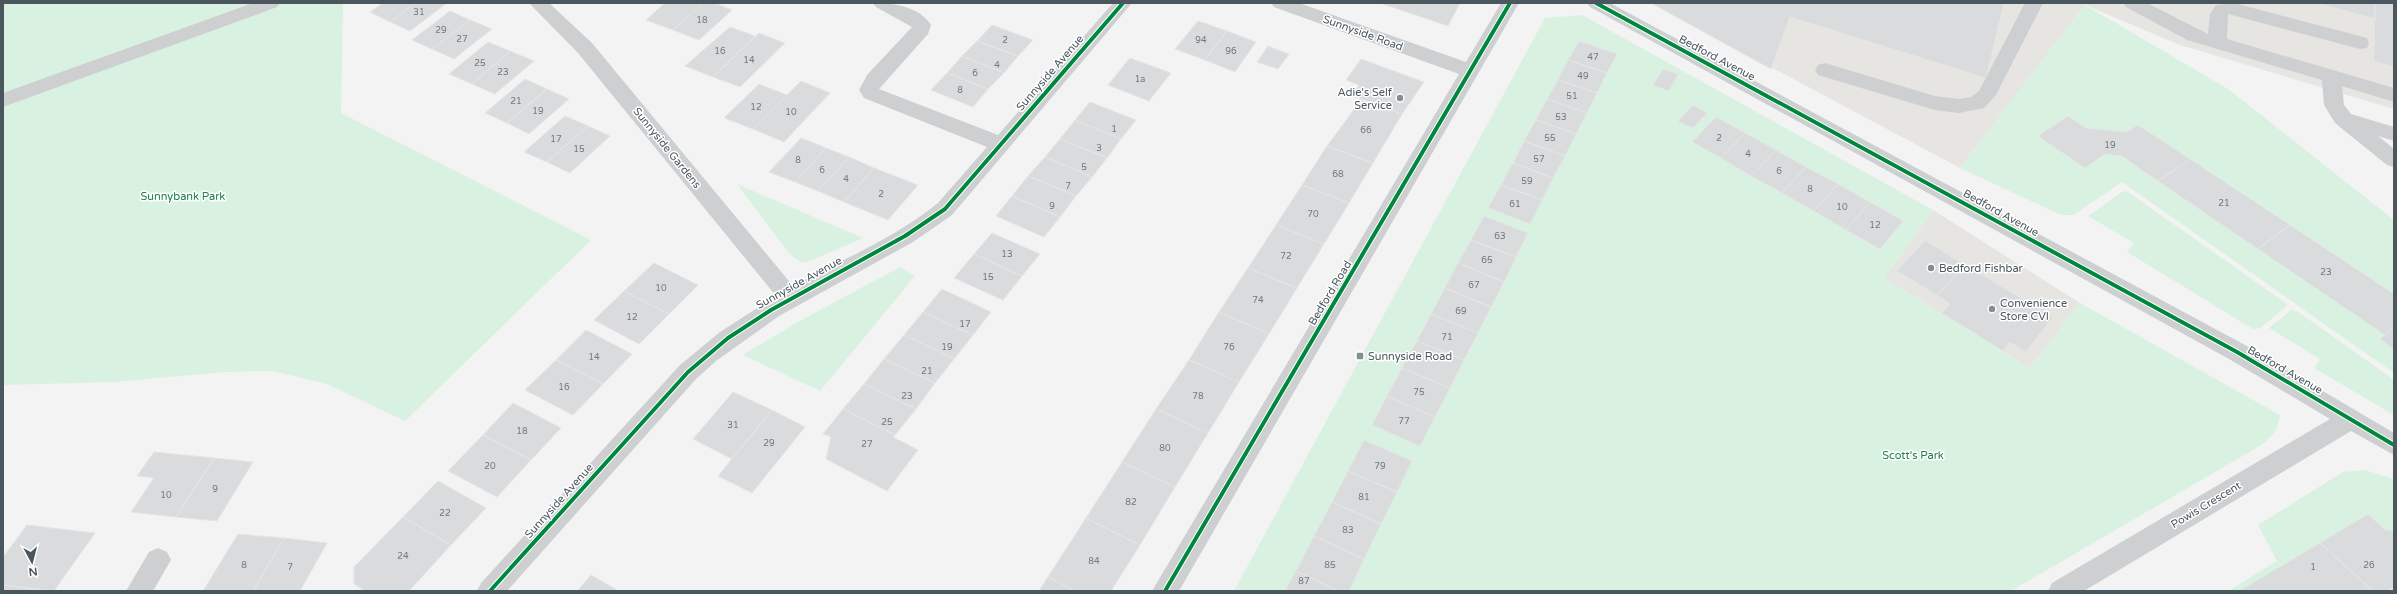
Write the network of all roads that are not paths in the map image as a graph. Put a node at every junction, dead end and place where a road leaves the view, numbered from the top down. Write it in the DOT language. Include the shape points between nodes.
graph roads {
  1 [pos="271,3"];
  2 [pos="538,3"];
  3 [pos="882,3"];
  4 [pos="1123,3"];
  5 [pos="1510,3"];
  6 [pos="1596,3"];
  7 [pos="2034,3"];
  8 [pos="2132,3"];
  9 [pos="1284,4"];
  10 [pos="2217,43"];
  11 [pos="2360,43"];
  12 [pos="1469,70"];
  13 [pos="1825,70"];
  14 [pos="2331,77"];
  15 [pos="2394,95"];
  16 [pos="3,100"];
  17 [pos="2342,118"];
  18 [pos="2394,134"];
  19 [pos="1001,144"];
  20 [pos="2394,160"];
  21 [pos="790,298"];
  22 [pos="2351,419"];
  23 [pos="2394,445"];
  24 [pos="158,560"];
  25 [pos="139,591"];
  26 [pos="490,591"];
  27 [pos="1166,591"];
  28 [pos="2061,591"];
  1 -- 16 [label="street"];
  2 -- 21 [label="street, Sunnyside Gardens" via="585,48"];
  3 -- 19 [label="street" via="922,25 921,30 874,80 869,90 871,93"];
  4 -- 19 [label="street, Sunnyside Avenue"];
  5 -- 12 [label="street, Bedford Road"];
  6 -- 22 [label="street, Bedford Avenue" via="2224,345"];
  7 -- 13 [label="street" via="1986,95 1977,103 1959,106 1935,103"];
  8 -- 10 [label="street" via="2180,30"];
  9 -- 12 [label="street, Sunnyside Road"];
  10 -- 11 [label="street" via="2220,14 2222,9 2230,8"];
  10 -- 14 [label="street"];
  12 -- 27 [label="street, Bedford Road" via="1379,229"];
  14 -- 15 [label="street"];
  14 -- 17 [label="street" via="2334,105"];
  17 -- 18 [label="street"];
  17 -- 20 [label="street"];
  19 -- 21 [label="street, Sunnyside Avenue" via="934,219"];
  21 -- 26 [label="street, Sunnyside Avenue" via="719,343 688,372"];
  22 -- 23 [label="street, Bedford Avenue"];
  22 -- 28 [label="street, Powis Crescent"];
  24 -- 25 [label="street"];
}
